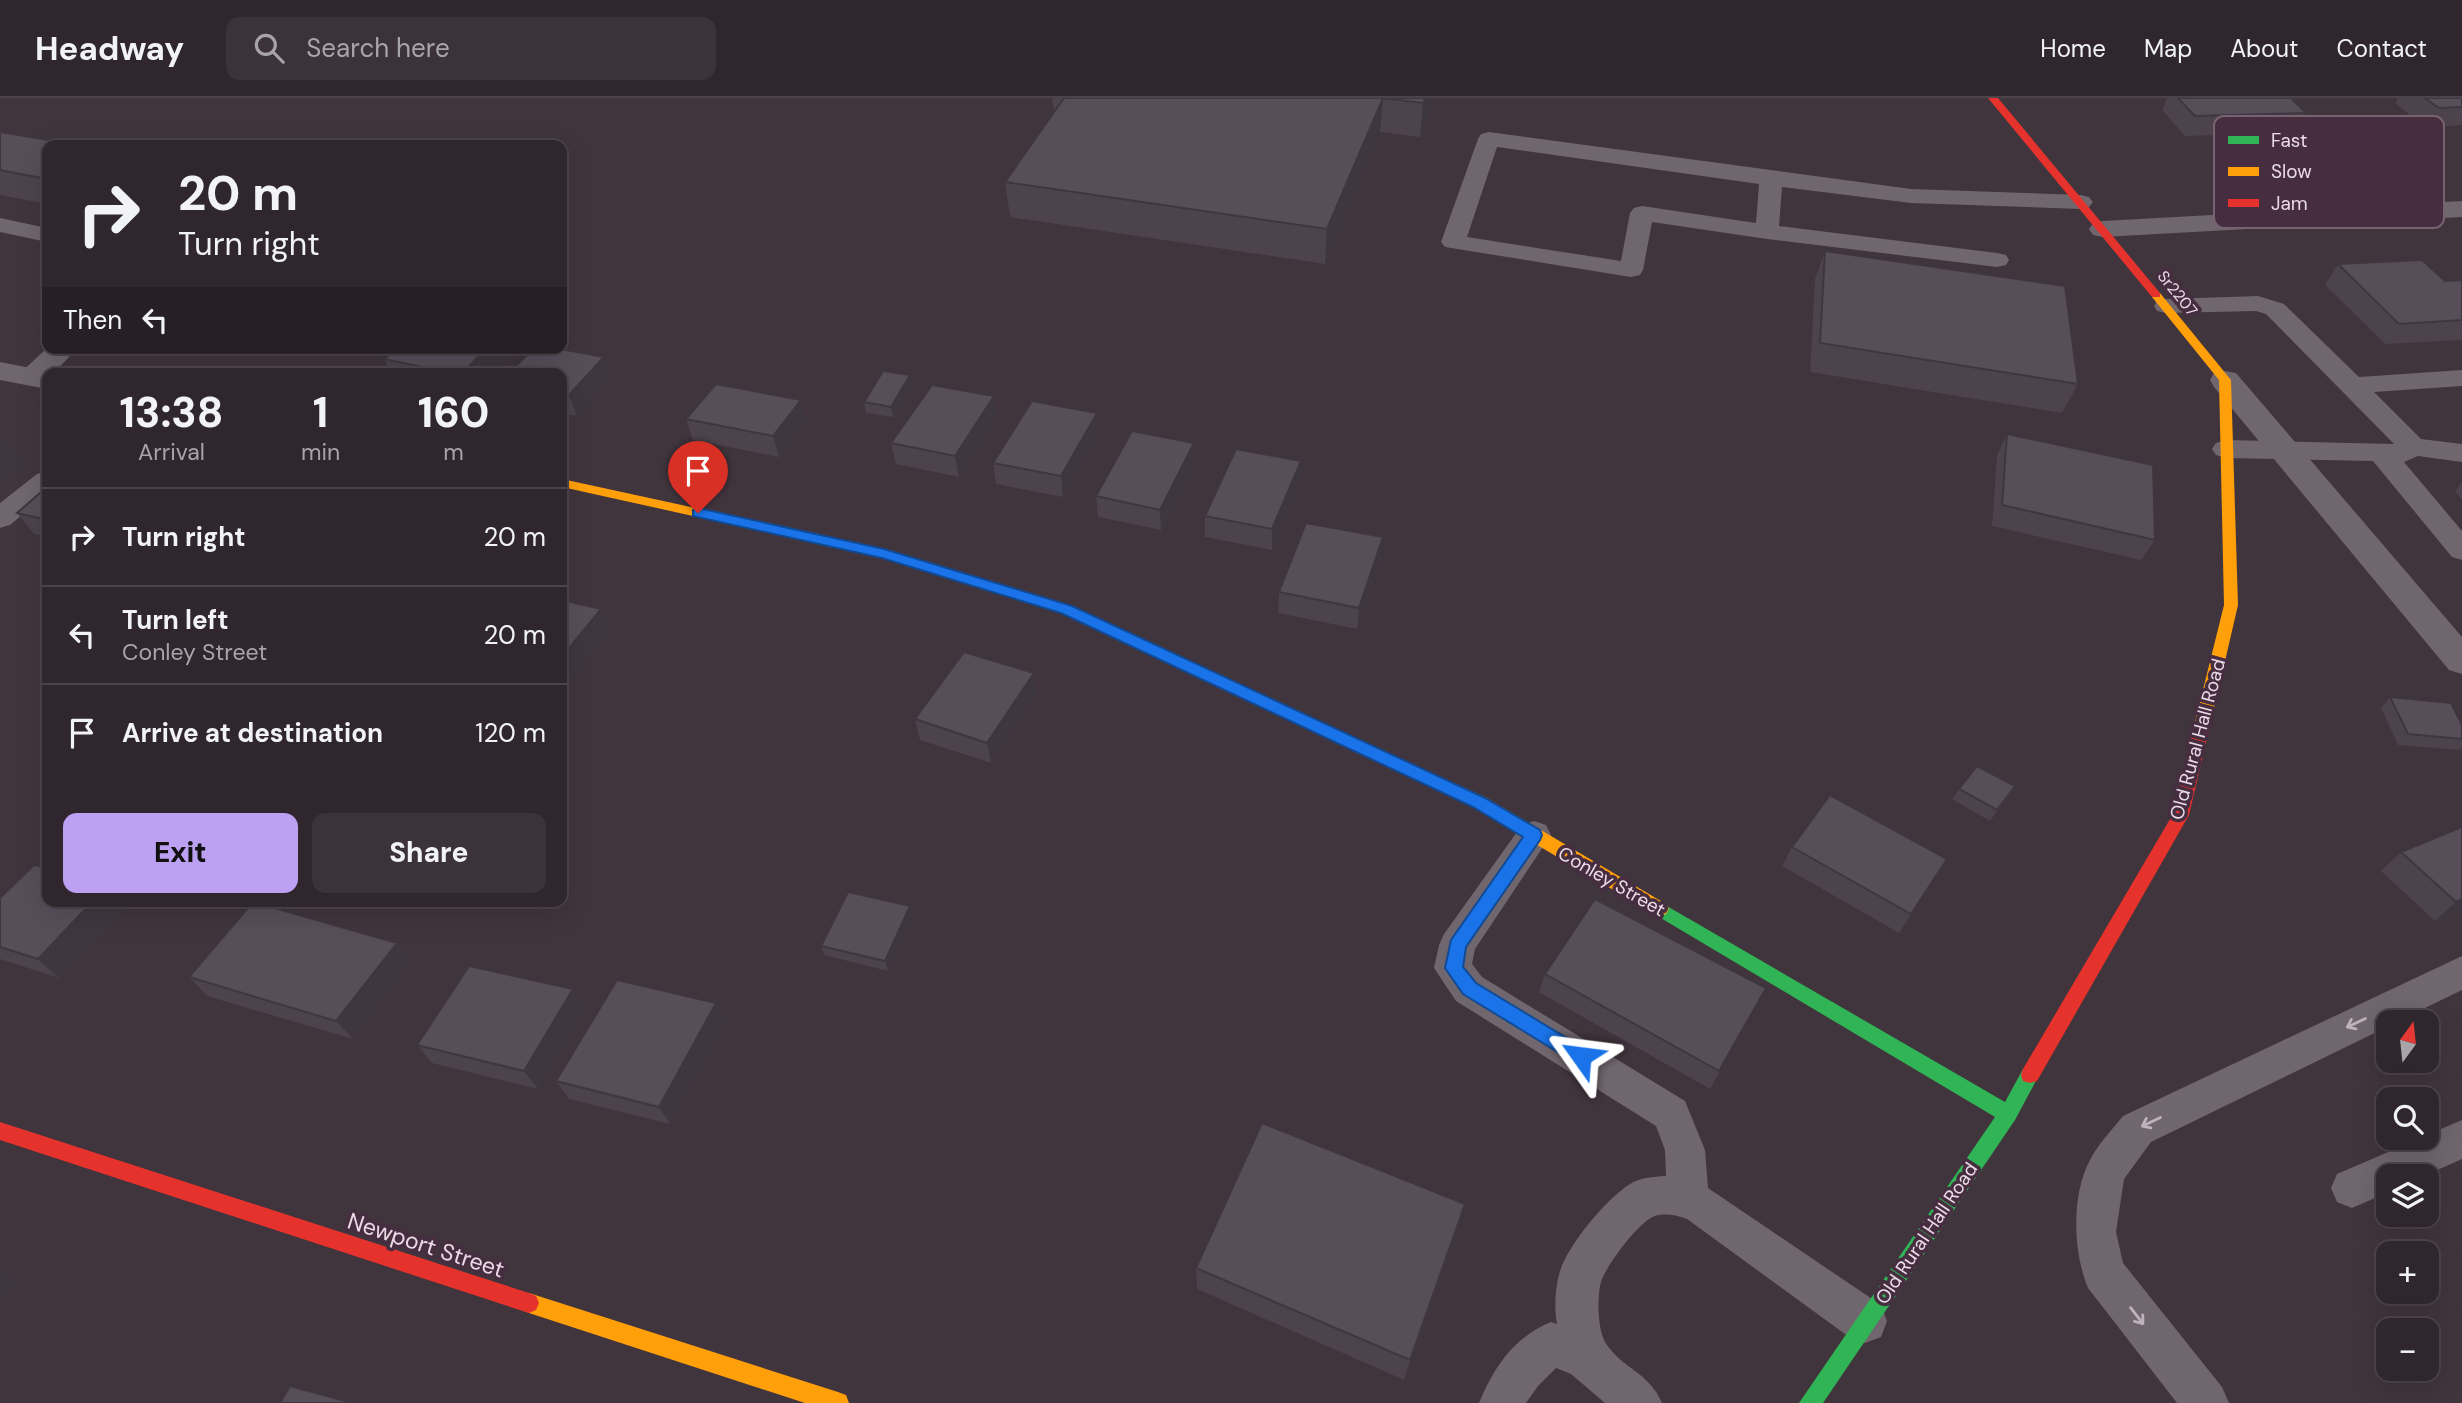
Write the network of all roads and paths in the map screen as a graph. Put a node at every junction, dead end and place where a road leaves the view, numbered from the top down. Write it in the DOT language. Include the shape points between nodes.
graph roads {
  1 [pos="1993,98"];
  2 [pos="1771,179"];
  3 [pos="2081,202"];
  4 [pos="2462,209"];
  5 [pos="2444,210"];
  6 [pos="2214,223"];
  7 [pos="0,225"];
  8 [pos="2103,229"];
  9 [pos="1767,232"];
  10 [pos="42,234"];
  11 [pos="1997,260"];
  12 [pos="2165,306"];
  13 [pos="58,354"];
  14 [pos="47,368"];
  15 [pos="0,371"];
  16 [pos="2462,378"];
  17 [pos="38,379"];
  18 [pos="2224,380"];
  19 [pos="2351,385"];
  20 [pos="2413,447"];
  21 [pos="2226,449"];
  22 [pos="2284,450"];
  23 [pos="2381,453"];
  24 [pos="2462,453"];
  25 [pos="42,484"];
  26 [pos="567,484"];
  27 [pos="0,517"];
  28 [pos="2462,550"];
  29 [pos="2462,661"];
  30 [pos="1534,835"];
  31 [pos="2462,972"];
  32 [pos="2008,1114"];
  33 [pos="0,1131"];
  34 [pos="2462,1139"];
  35 [pos="2351,1188"];
  36 [pos="1688,1200"];
  37 [pos="1866,1321"];
  38 [pos="1586,1357"];
  39 [pos="838,1403"];
  40 [pos="1502,1403"];
  41 [pos="1639,1403"];
  42 [pos="1810,1403"];
  43 [pos="2206,1403"];
  1 -- 3 [label="street"];
  2 -- 3 [label="lane" via="1912,196"];
  2 -- 9 [label="lane"];
  2 -- 9 [label="lane" via="1489,139 1453,242 1631,270 1642,213"];
  3 -- 8 [label="street"];
  4 -- 5 [label="street"];
  6 -- 8 [label="street"];
  7 -- 10 [label="lane"];
  8 -- 12 [label="street, Sr2207"];
  9 -- 11 [label="lane"];
  12 -- 18 [label="street, Sr2207"];
  12 -- 19 [label="lane" via="2258,303 2275,309"];
  13 -- 14 [label="lane"];
  15 -- 17 [label="street"];
  16 -- 19 [label="lane"];
  18 -- 21 [label="street, Old Rural Hall Road"];
  18 -- 22 [label="street"];
  19 -- 20 [label="lane"];
  20 -- 23 [label="lane" via="2403,453"];
  20 -- 24 [label="lane"];
  21 -- 22 [label="lane"];
  21 -- 32 [label="street, Old Rural Hall Road" via="2231,605 2181,815"];
  22 -- 23 [label="lane"];
  22 -- 29 [label="street"];
  23 -- 28 [label="lane"];
  25 -- 27 [label="lane"];
  26 -- 30 [label="street, Conley Street" via="884,554 1066,609 1479,803"];
  30 -- 32 [label="street, Conley Street"];
  30 -- 36 [label="lane" via="1457,945 1454,968 1469,989 1671,1114 1685,1150"];
  31 -- 43 [label="lane, one-way" via="2137,1129 2105,1172 2095,1232 2103,1273"];
  32 -- 37 [label="street, Old Rural Hall Road"];
  33 -- 39 [label="street, Newport Street"];
  34 -- 35 [label="lane"];
  36 -- 37 [label="lane"];
  36 -- 38 [label="lane" via="1675,1195 1646,1197 1623,1213 1581,1272 1576,1309"];
  37 -- 42 [label="street, Old Rural Hall Road"];
  38 -- 40 [label="lane" via="1551,1343 1515,1376"];
  38 -- 41 [label="lane"];
}
